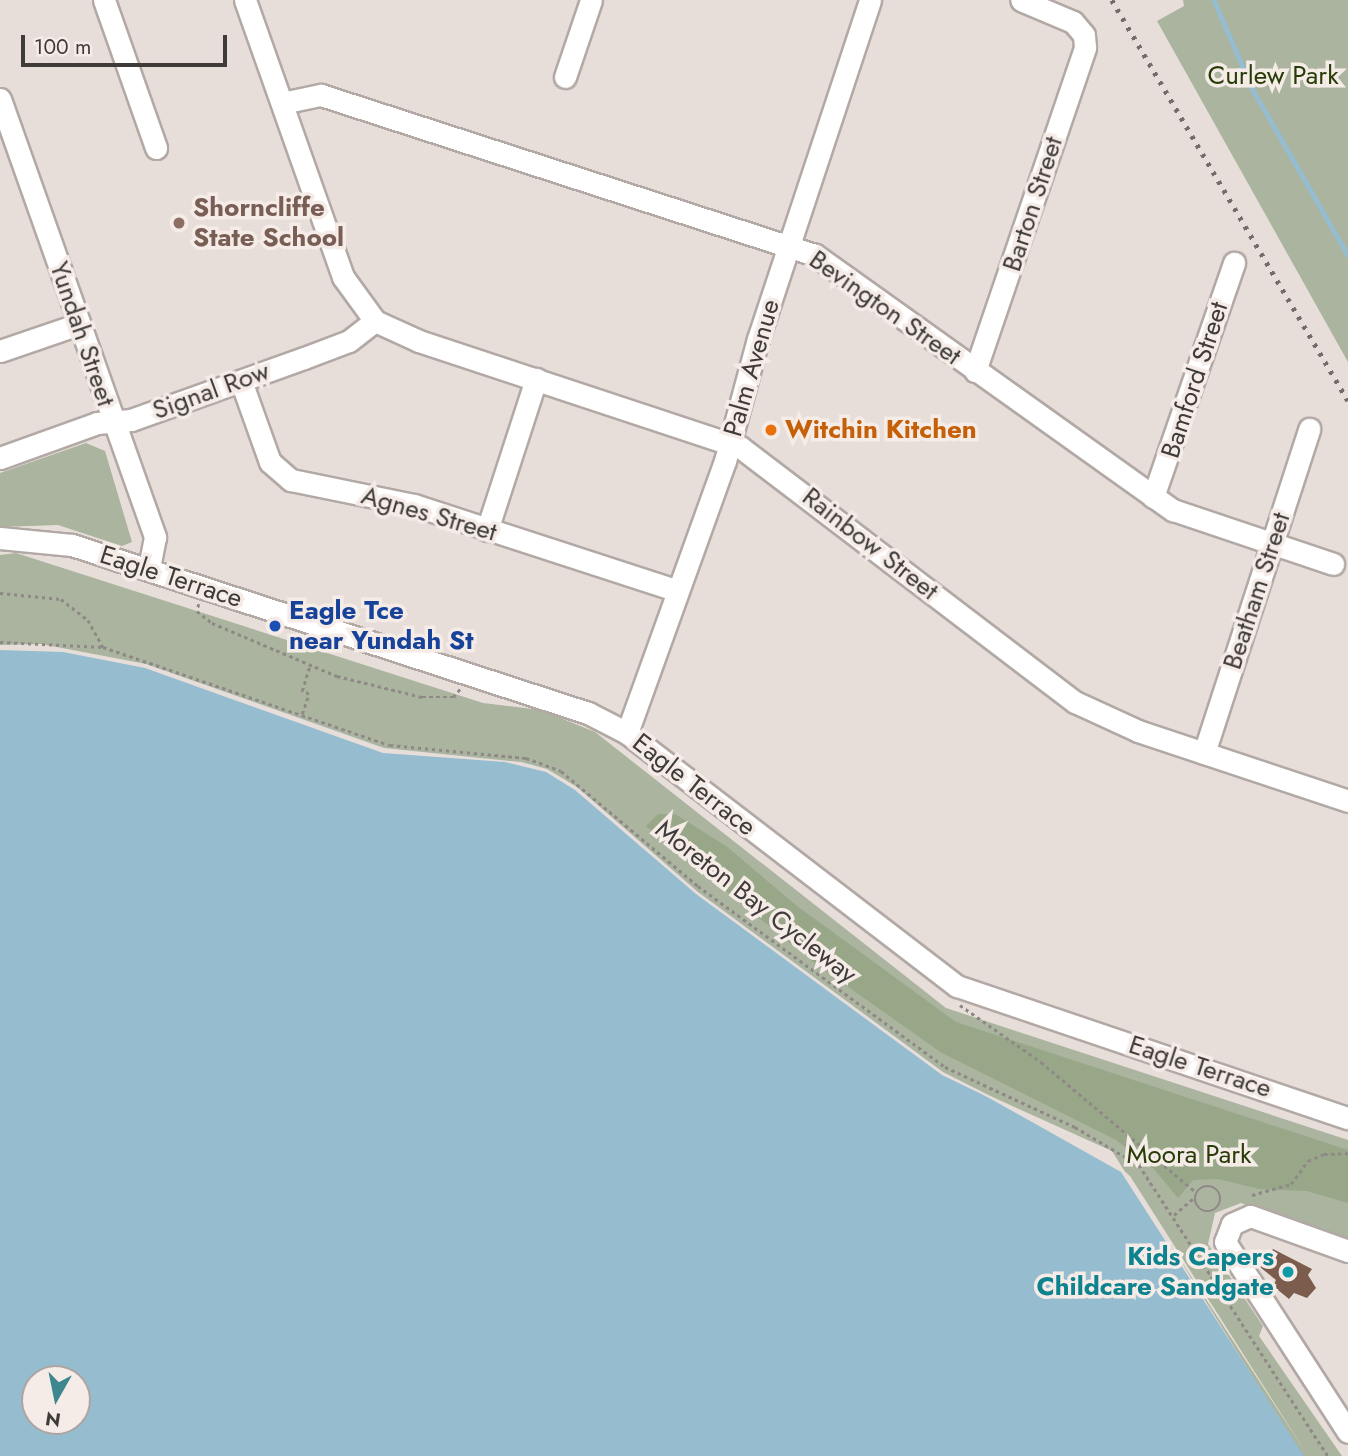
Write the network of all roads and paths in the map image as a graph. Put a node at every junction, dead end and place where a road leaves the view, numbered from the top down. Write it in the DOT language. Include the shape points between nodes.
graph roads {
  1 [pos="104,0"];
  2 [pos="245,0"];
  3 [pos="591,0"];
  4 [pos="870,0"];
  5 [pos="1021,0"];
  6 [pos="565,77"];
  7 [pos="0,99"];
  8 [pos="282,103"];
  9 [pos="156,148"];
  10 [pos="789,247"];
  11 [pos="1234,263"];
  12 [pos="375,321"];
  13 [pos="79,324"];
  14 [pos="0,351"];
  15 [pos="975,371"];
  16 [pos="536,379"];
  17 [pos="241,381"];
  18 [pos="113,422"];
  19 [pos="1309,429"];
  20 [pos="730,444"];
  21 [pos="0,458"];
  22 [pos="1153,496"];
  23 [pos="487,530"];
  24 [pos="0,538"];
  25 [pos="1272,546"];
  26 [pos="1333,564"];
  27 [pos="149,569"];
  28 [pos="675,590"];
  29 [pos="0,593"];
  30 [pos="200,603"];
  31 [pos="0,642"];
  32 [pos="103,647"];
  33 [pos="310,665"];
  34 [pos="460,689"];
  35 [pos="302,714"];
  36 [pos="627,733"];
  37 [pos="1204,753"];
  38 [pos="1348,801"];
  39 [pos="961,1001"];
  40 [pos="1348,1118"];
  41 [pos="1348,1153"];
  42 [pos="1196,1192"];
  43 [pos="1252,1195"];
  44 [pos="1195,1197"];
  45 [pos="1174,1215"];
  46 [pos="1348,1251"];
  47 [pos="1348,1432"];
  48 [pos="1328,1456"];
  1 -- 9 [label="street"];
  2 -- 8 [label="street"];
  3 -- 6 [label="street"];
  4 -- 10 [label="street, Palm Avenue"];
  5 -- 15 [label="street, Barton Street" via="1067,18 1084,35 1083,54"];
  7 -- 13 [label="street, Yundah Street"];
  8 -- 10 [label="street, Bevington Street" via="321,94"];
  8 -- 12 [label="street" via="343,277"];
  10 -- 15 [label="street, Bevington Street" via="827,262"];
  10 -- 20 [label="street, Palm Avenue"];
  11 -- 22 [label="street, Bamford Street"];
  12 -- 16 [label="street, Rainbow Street"];
  12 -- 17 [label="street, Signal Row" via="334,347"];
  13 -- 14 [label="street"];
  13 -- 18 [label="street, Yundah Street"];
  15 -- 22 [label="street, Bevington Street"];
  16 -- 20 [label="street, Rainbow Street"];
  16 -- 23 [label="street"];
  17 -- 18 [label="street, Signal Row"];
  17 -- 23 [label="street, Agnes Street" via="270,462 290,480 392,499"];
  18 -- 21 [label="street, Signal Row"];
  18 -- 27 [label="street, Yundah Street" via="155,537"];
  19 -- 25 [label="street, Beatham Street"];
  20 -- 28 [label="street, Palm Avenue"];
  20 -- 37 [label="street, Rainbow Street" via="761,460 1076,702 1117,723"];
  22 -- 25 [label="street, Bevington Street" via="1186,516"];
  23 -- 28 [label="street, Agnes Street"];
  24 -- 27 [label="street, Eagle Terrace" via="49,539"];
  25 -- 26 [label="street, Bevington Street"];
  25 -- 37 [label="street, Beatham Street"];
  27 -- 36 [label="street, Eagle Terrace" via="565,705"];
  28 -- 36 [label="street, Palm Avenue"];
  29 -- 32 [label="path" via="61,599 88,620"];
  30 -- 33 [label="path" via="197,611 212,622"];
  31 -- 32 [label="path, Moreton Bay Cycleway"];
  32 -- 35 [label="path, Moreton Bay Cycleway"];
  33 -- 34 [label="path" via="422,696 453,697"];
  33 -- 35 [label="path"];
  35 -- 45 [label="path, Moreton Bay Cycleway" via="390,745 526,758 561,771 698,886 945,1067 1119,1150 1139,1165"];
  36 -- 40 [label="street, Eagle Terrace" via="957,986"];
  37 -- 38 [label="street, Rainbow Street"];
  39 -- 42 [label="path" via="958,1009 1041,1062"];
  41 -- 43 [label="path" via="1324,1154 1308,1161 1291,1184"];
  42 -- 44 [label="path"];
  42 -- 44 [label="path" via="1209,1186 1220,1200 1206,1212"];
  44 -- 45 [label="path"];
  45 -- 48 [label="path, Moreton Bay Cycleway"];
  46 -- 47 [label="street" via="1250,1216 1228,1228 1225,1242"];
}
